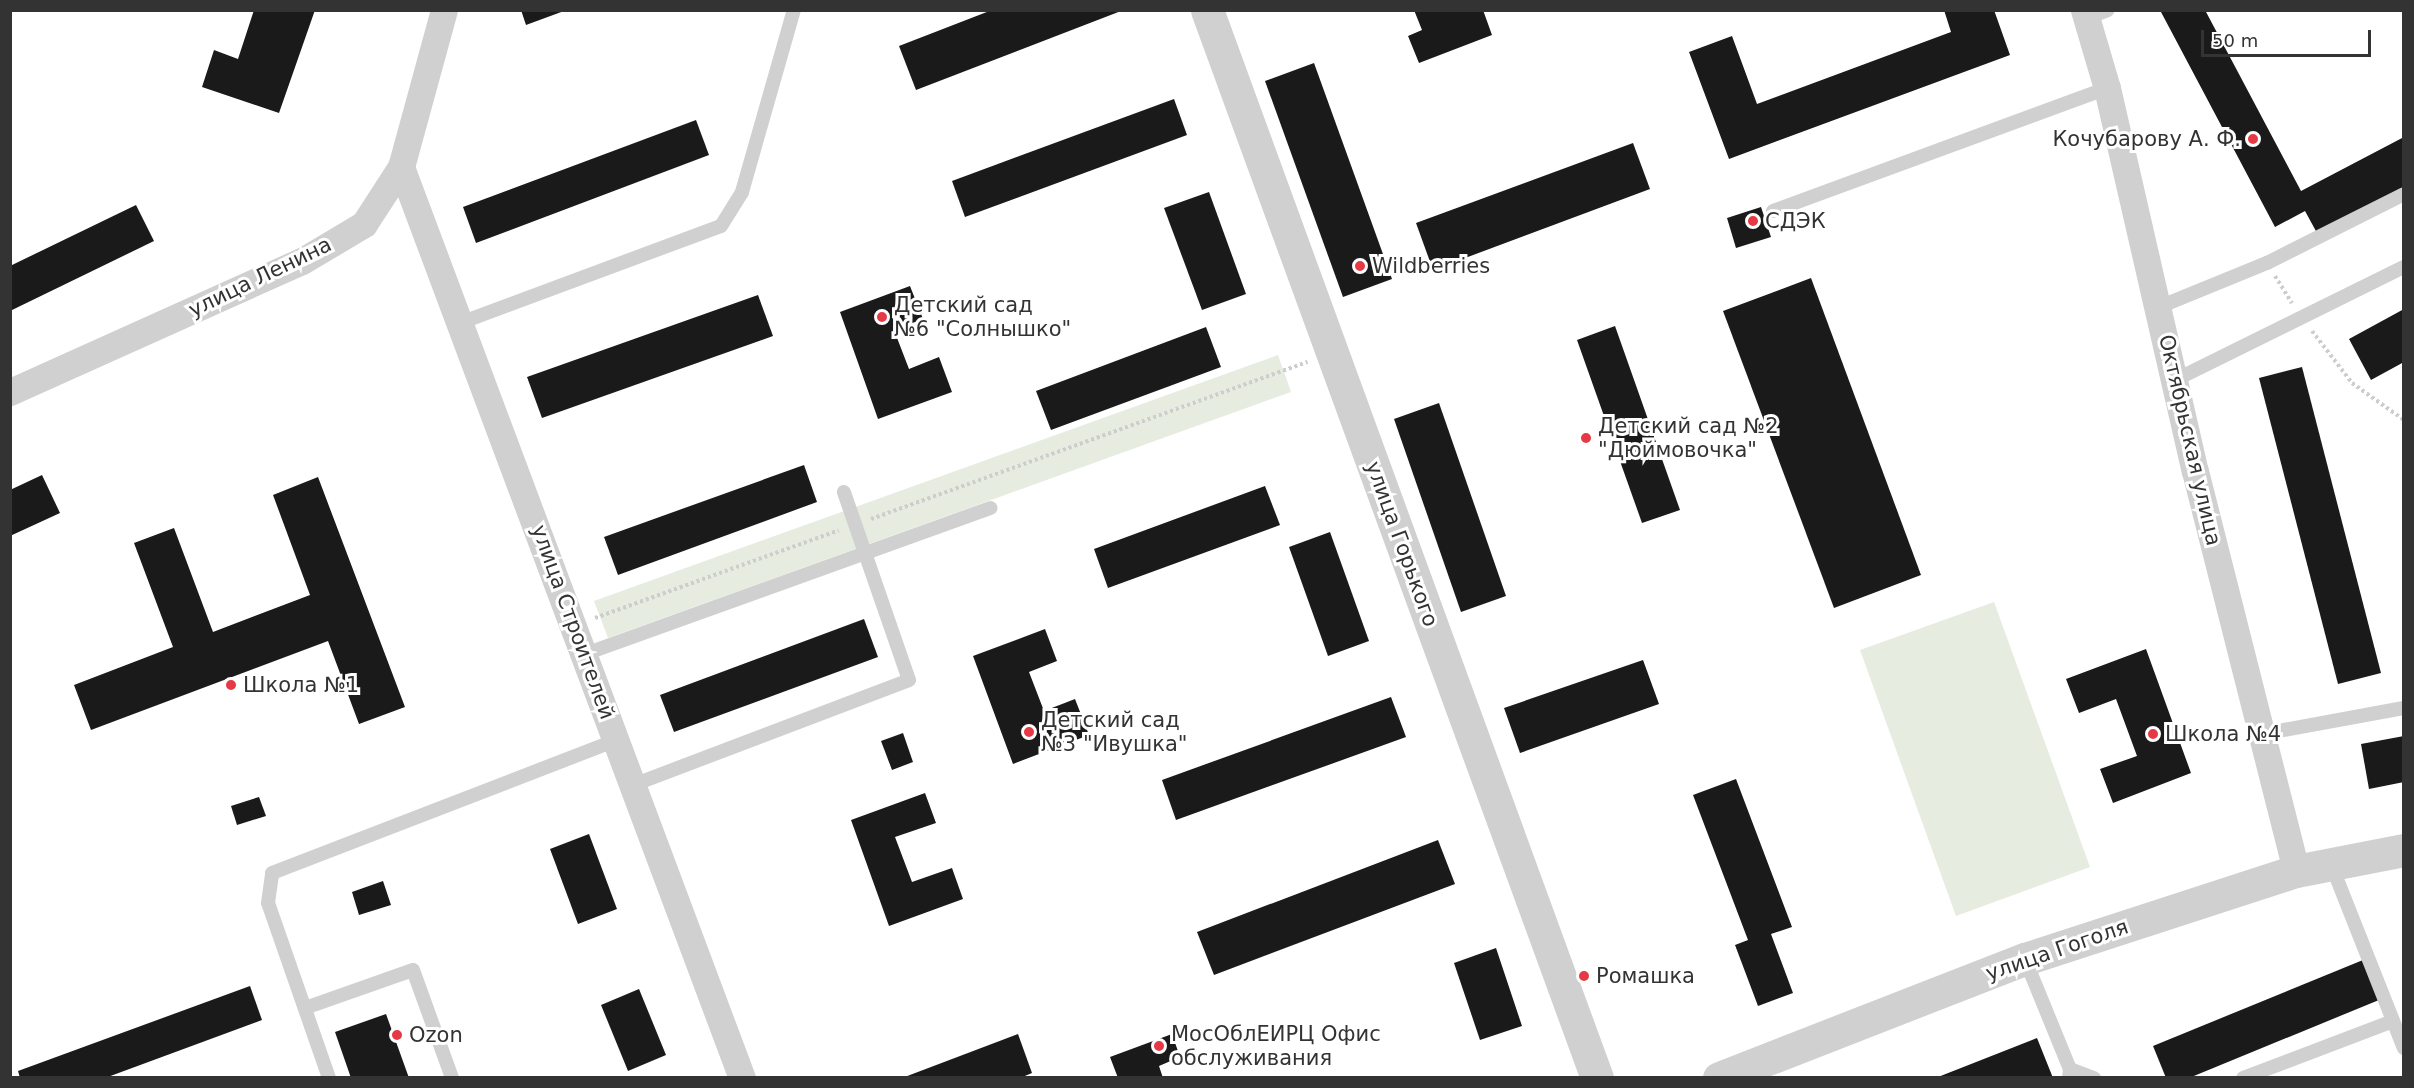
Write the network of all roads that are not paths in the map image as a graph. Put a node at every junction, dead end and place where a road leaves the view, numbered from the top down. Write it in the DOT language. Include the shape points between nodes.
graph roads {
  1 [pos="444,10"];
  2 [pos="794,10"];
  3 [pos="1207,10"];
  4 [pos="2093,13"];
  5 [pos="2107,88"];
  6 [pos="401,167"];
  7 [pos="2399,200"];
  8 [pos="1773,211"];
  9 [pos="2403,267"];
  10 [pos="2159,307"];
  11 [pos="460,323"];
  12 [pos="2175,380"];
  13 [pos="10,392"];
  14 [pos="844,492"];
  15 [pos="990,508"];
  16 [pos="863,554"];
  17 [pos="585,654"];
  18 [pos="2403,708"];
  19 [pos="2262,734"];
  20 [pos="616,740"];
  21 [pos="633,785"];
  22 [pos="2403,850"];
  23 [pos="2331,864"];
  24 [pos="2296,871"];
  25 [pos="2025,959"];
  26 [pos="305,1008"];
  27 [pos="2393,1022"];
  28 [pos="2403,1048"];
  29 [pos="2070,1073"];
  30 [pos="329,1077"];
  31 [pos="452,1077"];
  32 [pos="742,1077"];
  33 [pos="1597,1077"];
  34 [pos="1719,1077"];
  35 [pos="2094,1077"];
  36 [pos="2243,1077"];
  1 -- 6 [label="street, улица Ленина"];
  2 -- 11 [label="lane" via="742,192 720,226"];
  3 -- 33 [label="street, улица Горького"];
  4 -- 5 [label="street, Октябрьская улица"];
  5 -- 8 [label="lane"];
  5 -- 10 [label="street, Октябрьская улица"];
  6 -- 11 [label="street, улица Строителей"];
  6 -- 13 [label="street, улица Ленина" via="364,224 303,261"];
  7 -- 10 [label="lane" via="2267,263"];
  9 -- 12 [label="lane"];
  10 -- 12 [label="street, Октябрьская улица"];
  11 -- 17 [label="street, улица Строителей"];
  12 -- 19 [label="street, Октябрьская улица"];
  14 -- 16 [label="lane"];
  15 -- 16 [label="lane"];
  16 -- 17 [label="lane"];
  16 -- 21 [label="lane" via="909,680"];
  17 -- 20 [label="street, улица Строителей"];
  18 -- 19 [label="lane"];
  19 -- 24 [label="street, Октябрьская улица"];
  20 -- 21 [label="street, улица Строителей"];
  20 -- 26 [label="lane" via="272,873 268,903"];
  21 -- 32 [label="street, улица Строителей"];
  22 -- 23 [label="street, улица Гоголя"];
  23 -- 24 [label="street, улица Гоголя"];
  23 -- 27 [label="lane"];
  24 -- 25 [label="street, улица Гоголя"];
  25 -- 29 [label="lane"];
  25 -- 34 [label="street, улица Гоголя"];
  26 -- 30 [label="lane"];
  26 -- 31 [label="lane" via="413,970"];
  27 -- 28 [label="lane"];
  27 -- 36 [label="lane"];
  29 -- 35 [label="lane"];
}
